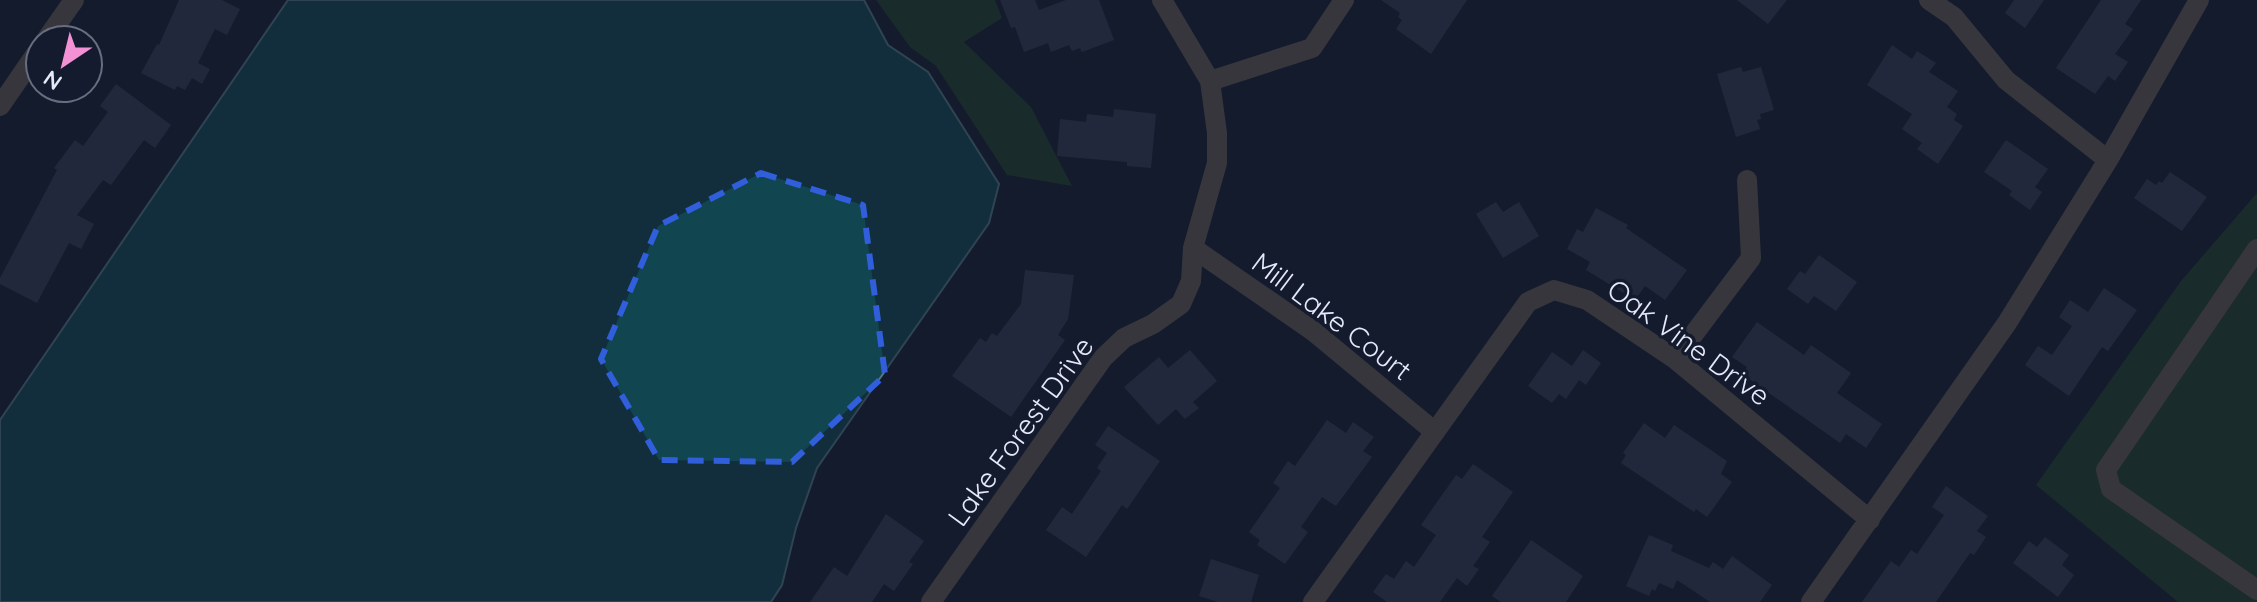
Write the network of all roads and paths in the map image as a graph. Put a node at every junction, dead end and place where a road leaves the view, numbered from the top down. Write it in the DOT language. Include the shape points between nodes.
graph roads {
  1 [pos="74,0"];
  2 [pos="1162,0"];
  3 [pos="1344,0"];
  4 [pos="1929,0"];
  5 [pos="2199,0"];
  6 [pos="57,24"];
  7 [pos="24,71"];
  8 [pos="1210,81"];
  9 [pos="0,106"];
  10 [pos="2108,160"];
  11 [pos="1747,180"];
  12 [pos="1193,248"];
  13 [pos="2257,249"];
  14 [pos="1675,359"];
  15 [pos="1435,432"];
  16 [pos="1870,520"];
  17 [pos="2257,590"];
  18 [pos="931,602"];
  19 [pos="1313,602"];
  20 [pos="1811,602"];
  1 -- 6 [label="street"];
  2 -- 8 [label="street, Lake Forest Drive"];
  3 -- 8 [label="street" via="1312,48"];
  4 -- 10 [label="street" via="1954,17 2006,80"];
  5 -- 10 [label="street"];
  7 -- 9 [label="street"];
  8 -- 12 [label="street, Lake Forest Drive" via="1217,163"];
  10 -- 16 [label="street" via="2007,323"];
  11 -- 14 [label="street" via="1751,258"];
  12 -- 15 [label="street, Mill Lake Court" via="1313,331"];
  12 -- 18 [label="street, Lake Forest Drive" via="1191,281 1181,304 1124,338 1103,358"];
  13 -- 17 [label="street" via="2106,470 2111,489"];
  14 -- 15 [label="street, Oak Vine Drive" via="1587,300 1554,290 1528,302"];
  14 -- 16 [label="street, Oak Vine Drive"];
  15 -- 19 [label="street, Oak Vine Drive"];
  16 -- 20 [label="street"];
}
